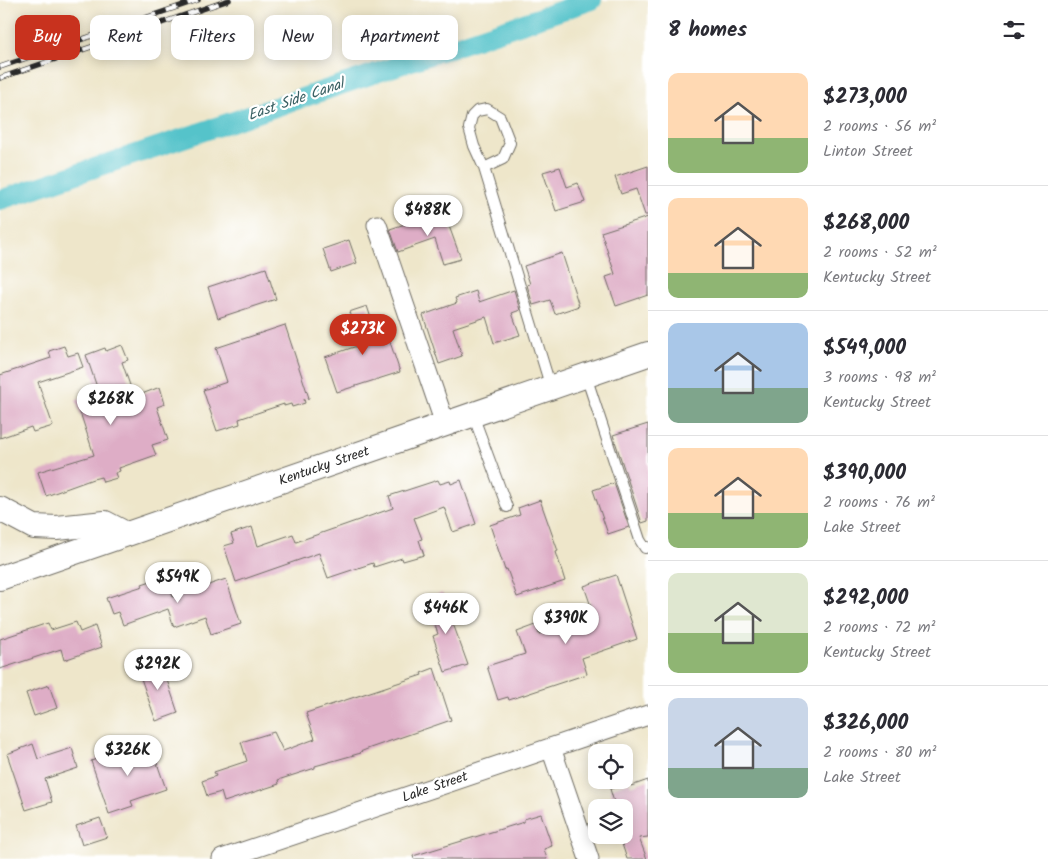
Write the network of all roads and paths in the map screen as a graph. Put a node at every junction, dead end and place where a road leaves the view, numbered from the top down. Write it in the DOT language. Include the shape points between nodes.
graph roads {
  1 [pos="484,168"];
  2 [pos="377,224"];
  3 [pos="648,354"];
  4 [pos="586,376"];
  5 [pos="551,388"];
  6 [pos="473,415"];
  7 [pos="445,424"];
  8 [pos="507,507"];
  9 [pos="0,509"];
  10 [pos="126,534"];
  11 [pos="648,547"];
  12 [pos="0,578"];
  13 [pos="648,715"];
  14 [pos="552,748"];
  15 [pos="222,859"];
  16 [pos="589,859"];
  1 -- 1 [label="lane" via="469,128 472,116 487,109 500,117 510,143 503,159"];
  1 -- 5 [label="lane"];
  2 -- 7 [label="street"];
  3 -- 4 [label="street, Kentucky Street"];
  4 -- 5 [label="street, Kentucky Street"];
  4 -- 11 [label="lane" via="640,540 645,548"];
  5 -- 6 [label="street, Kentucky Street"];
  6 -- 7 [label="street, Kentucky Street"];
  6 -- 8 [label="lane"];
  7 -- 10 [label="street, Kentucky Street"];
  9 -- 10 [label="street" via="34,527 105,523"];
  10 -- 12 [label="street, Kentucky Street"];
  13 -- 14 [label="street, Lake Street"];
  14 -- 15 [label="street, Lake Street"];
  14 -- 16 [label="street"];
}
